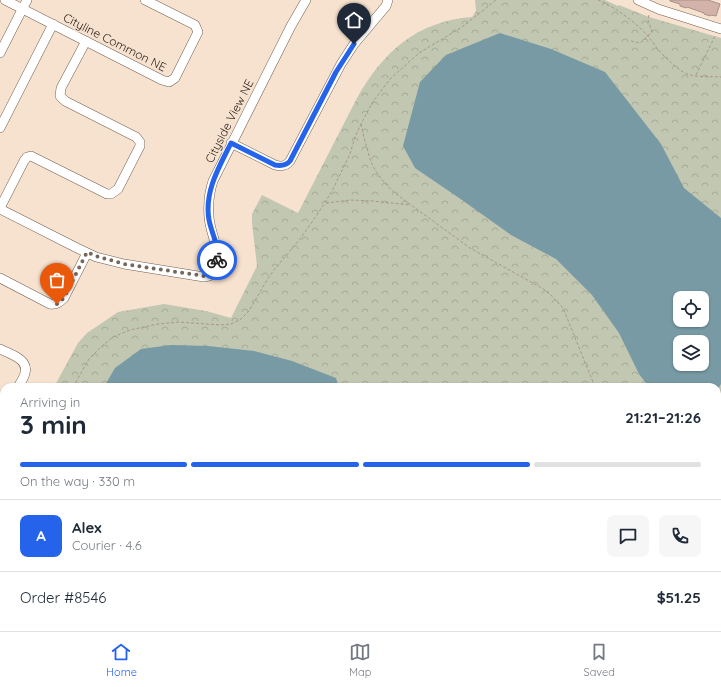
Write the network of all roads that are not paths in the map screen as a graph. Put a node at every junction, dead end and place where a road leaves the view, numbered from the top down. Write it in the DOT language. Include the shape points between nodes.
graph roads {
  1 [pos="5,0"];
  2 [pos="27,0"];
  3 [pos="145,0"];
  4 [pos="306,0"];
  5 [pos="388,0"];
  6 [pos="638,0"];
  7 [pos="663,0"];
  8 [pos="655,8"];
  9 [pos="23,9"];
  10 [pos="53,24"];
  11 [pos="720,29"];
  12 [pos="86,41"];
  13 [pos="0,53"];
  14 [pos="0,128"];
  15 [pos="231,143"];
  16 [pos="0,208"];
  17 [pos="87,252"];
  18 [pos="0,278"];
  19 [pos="0,349"];
  20 [pos="20,383"];
  1 -- 9 [label="street, Cityline Common NE"];
  2 -- 9 [label="street"];
  3 -- 12 [label="street, Cityline Common NE" via="195,25 198,32 175,78 166,82"];
  4 -- 15 [label="street, Cityside View NE" via="290,26"];
  5 -- 15 [label="street" via="341,64 288,164 275,165"];
  6 -- 8 [label="street"];
  7 -- 8 [label="street"];
  8 -- 11 [label="street"];
  9 -- 10 [label="street, Cityline Common NE"];
  9 -- 13 [label="street"];
  10 -- 12 [label="street, Cityline Common NE"];
  10 -- 14 [label="street"];
  12 -- 16 [label="street" via="61,88 60,96 139,140 140,146 118,189 107,194 31,156 26,157"];
  15 -- 17 [label="street, Cityside View NE" via="210,190 209,220 217,248 217,262 209,276 124,264"];
  16 -- 17 [label="street, Cityside View NE"];
  17 -- 18 [label="street" via="64,298 57,304 50,304"];
  19 -- 20 [label="street" via="24,364 25,374"];
}
